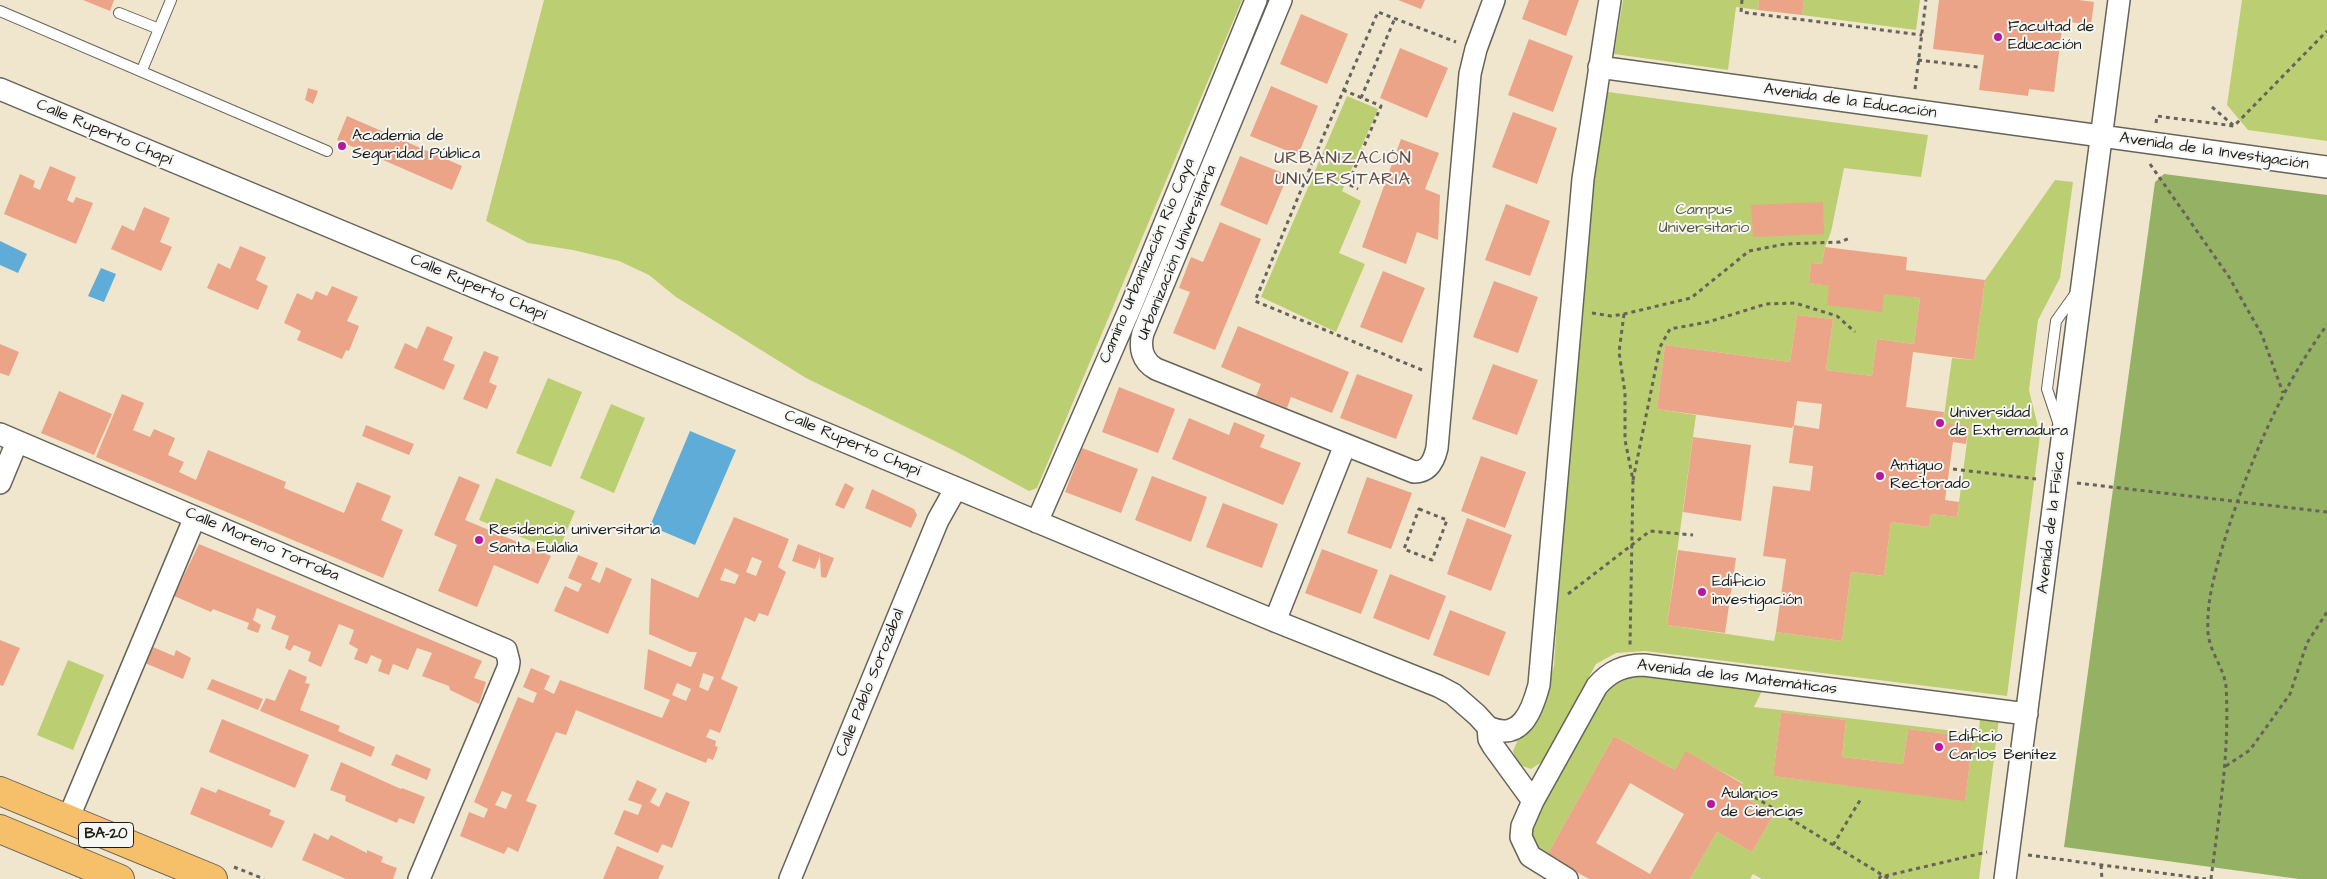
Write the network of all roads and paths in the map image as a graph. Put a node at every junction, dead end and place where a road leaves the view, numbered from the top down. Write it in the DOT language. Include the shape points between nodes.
graph roads {
  1 [pos="171,0"];
  2 [pos="1256,0"];
  3 [pos="1281,0"];
  4 [pos="1494,0"];
  5 [pos="1610,0"];
  6 [pos="1742,0"];
  7 [pos="1926,0"];
  8 [pos="2119,0"];
  9 [pos="0,11"];
  10 [pos="119,13"];
  11 [pos="1395,18"];
  12 [pos="159,29"];
  13 [pos="2327,31"];
  14 [pos="1922,35"];
  15 [pos="1476,49"];
  16 [pos="1918,60"];
  17 [pos="1599,67"];
  18 [pos="1978,67"];
  19 [pos="142,70"];
  20 [pos="0,89"];
  21 [pos="1344,90"];
  22 [pos="1361,98"];
  23 [pos="2212,108"];
  24 [pos="1912,111"];
  25 [pos="2157,116"];
  26 [pos="2234,126"];
  27 [pos="2102,137"];
  28 [pos="327,151"];
  29 [pos="2150,164"];
  30 [pos="2327,167"];
  31 [pos="1358,189"];
  32 [pos="1850,238"];
  33 [pos="1572,310"];
  34 [pos="1624,314"];
  35 [pos="2327,325"];
  36 [pos="1855,332"];
  37 [pos="1444,379"];
  38 [pos="2283,394"];
  39 [pos="9,438"];
  40 [pos="1345,445"];
  41 [pos="1953,469"];
  42 [pos="1633,480"];
  43 [pos="2057,481"];
  44 [pos="0,483"];
  45 [pos="956,488"];
  46 [pos="2237,502"];
  47 [pos="1419,509"];
  48 [pos="2327,512"];
  49 [pos="195,517"];
  50 [pos="1037,522"];
  51 [pos="1693,535"];
  52 [pos="1631,544"];
  53 [pos="1546,598"];
  54 [pos="2327,612"];
  55 [pos="1275,621"];
  56 [pos="1630,665"];
  57 [pos="2027,714"];
  58 [pos="1488,727"];
  59 [pos="2226,766"];
  60 [pos="0,791"];
  61 [pos="1748,793"];
  62 [pos="1862,797"];
  63 [pos="1533,801"];
  64 [pos="68,819"];
  65 [pos="0,829"];
  66 [pos="1834,845"];
  67 [pos="2009,852"];
  68 [pos="2102,865"];
  69 [pos="1883,875"];
  70 [pos="2198,878"];
  71 [pos="120,879"];
  72 [pos="213,879"];
  73 [pos="419,879"];
  74 [pos="790,879"];
  75 [pos="1567,879"];
  76 [pos="1879,879"];
  77 [pos="1889,879"];
  78 [pos="2006,879"];
  79 [pos="2102,879"];
  80 [pos="2206,879"];
  81 [pos="2211,879"];
  1 -- 12 [label="lane"];
  2 -- 50 [label="street, Camino Urbanización Río Caya" via="1131,306"];
  3 -- 40 [label="street, Urbanización Universitaria" via="1143,332 1140,348 1148,363 1156,369"];
  4 -- 15 [label="street, Urbanización Universitaria"];
  5 -- 17 [label="street"];
  6 -- 14 [label="path" via="1741,12"];
  7 -- 14 [label="path"];
  8 -- 27 [label="street, Avenida de la Física"];
  9 -- 19 [label="lane"];
  10 -- 12 [label="lane"];
  11 -- 15 [label="path"];
  11 -- 21 [label="path" via="1378,12"];
  11 -- 22 [label="path"];
  12 -- 19 [label="lane"];
  13 -- 26 [label="path"];
  14 -- 16 [label="path"];
  15 -- 37 [label="street, Urbanización Universitaria" via="1469,87"];
  16 -- 18 [label="path"];
  16 -- 24 [label="path"];
  17 -- 24 [label="street, Avenida de la Educación"];
  17 -- 33 [label="street" via="1584,179"];
  19 -- 28 [label="lane"];
  20 -- 45 [label="street, Calle Ruperto Chapí"];
  21 -- 22 [label="path"];
  21 -- 37 [label="path" via="1255,301"];
  22 -- 31 [label="path" via="1381,106 1348,184"];
  23 -- 26 [label="path"];
  24 -- 27 [label="street, Avenida de la Educación"];
  25 -- 26 [label="path"];
  27 -- 30 [label="street, Avenida de la Investigación"];
  27 -- 43 [label="street, Avenida de la Física"];
  29 -- 38 [label="path" via="2229,277 2262,335"];
  32 -- 34 [label="path" via="1840,242 1786,244 1749,251 1691,298"];
  33 -- 34 [label="path" via="1611,316"];
  33 -- 53 [label="street"];
  34 -- 42 [label="path" via="1619,352 1625,393 1625,440"];
  35 -- 38 [label="path" via="2304,356"];
  36 -- 42 [label="path" via="1837,316 1795,303 1766,304 1708,322 1670,329 1660,347"];
  37 -- 40 [label="street, Urbanización Universitaria" via="1438,448 1432,463 1424,470 1408,471"];
  38 -- 46 [label="path"];
  39 -- 44 [label="street"];
  39 -- 49 [label="street, Calle Moreno Torroba"];
  40 -- 55 [label="street"];
  41 -- 43 [label="path"];
  42 -- 52 [label="path"];
  43 -- 46 [label="path"];
  43 -- 57 [label="street, Avenida de la Física"];
  45 -- 50 [label="street"];
  45 -- 74 [label="street, Calle Pablo Sorozábal" via="938,520"];
  46 -- 48 [label="path"];
  46 -- 59 [label="path" via="2213,575 2208,633 2226,684"];
  47 -- 47 [label="path" via="1447,520 1432,560 1404,549"];
  49 -- 64 [label="street"];
  49 -- 73 [label="street, Calle Moreno Torroba" via="501,646 508,656 508,668"];
  50 -- 55 [label="street"];
  51 -- 52 [label="path" via="1650,531"];
  52 -- 53 [label="path" via="1571,593"];
  52 -- 56 [label="path"];
  53 -- 58 [label="street" via="1541,672 1528,714 1515,729 1496,731"];
  54 -- 59 [label="path" via="2307,643 2290,694 2250,750"];
  55 -- 58 [label="street" via="1438,686 1466,704"];
  56 -- 57 [label="street, Avenida de las Matemáticas"];
  56 -- 63 [label="street, Avenida de las Matemáticas" via="1605,677 1597,686"];
  57 -- 67 [label="street, Avenida de la Física"];
  58 -- 63 [label="street" via="1493,746"];
  59 -- 81 [label="path"];
  60 -- 64 [label="highway, BA-20"];
  61 -- 66 [label="path"];
  62 -- 66 [label="path"];
  63 -- 75 [label="street, Avenida de las Matemáticas" via="1522,826 1524,847 1539,863"];
  64 -- 72 [label="highway, BA-20"];
  65 -- 71 [label="highway, BA-20"];
  66 -- 69 [label="path"];
  67 -- 68 [label="path"];
  67 -- 69 [label="path" via="1991,851"];
  67 -- 78 [label="street, Avenida de la Física"];
  68 -- 70 [label="path"];
  68 -- 79 [label="path"];
  69 -- 76 [label="path"];
  69 -- 77 [label="path"];
  70 -- 80 [label="path"];
}
